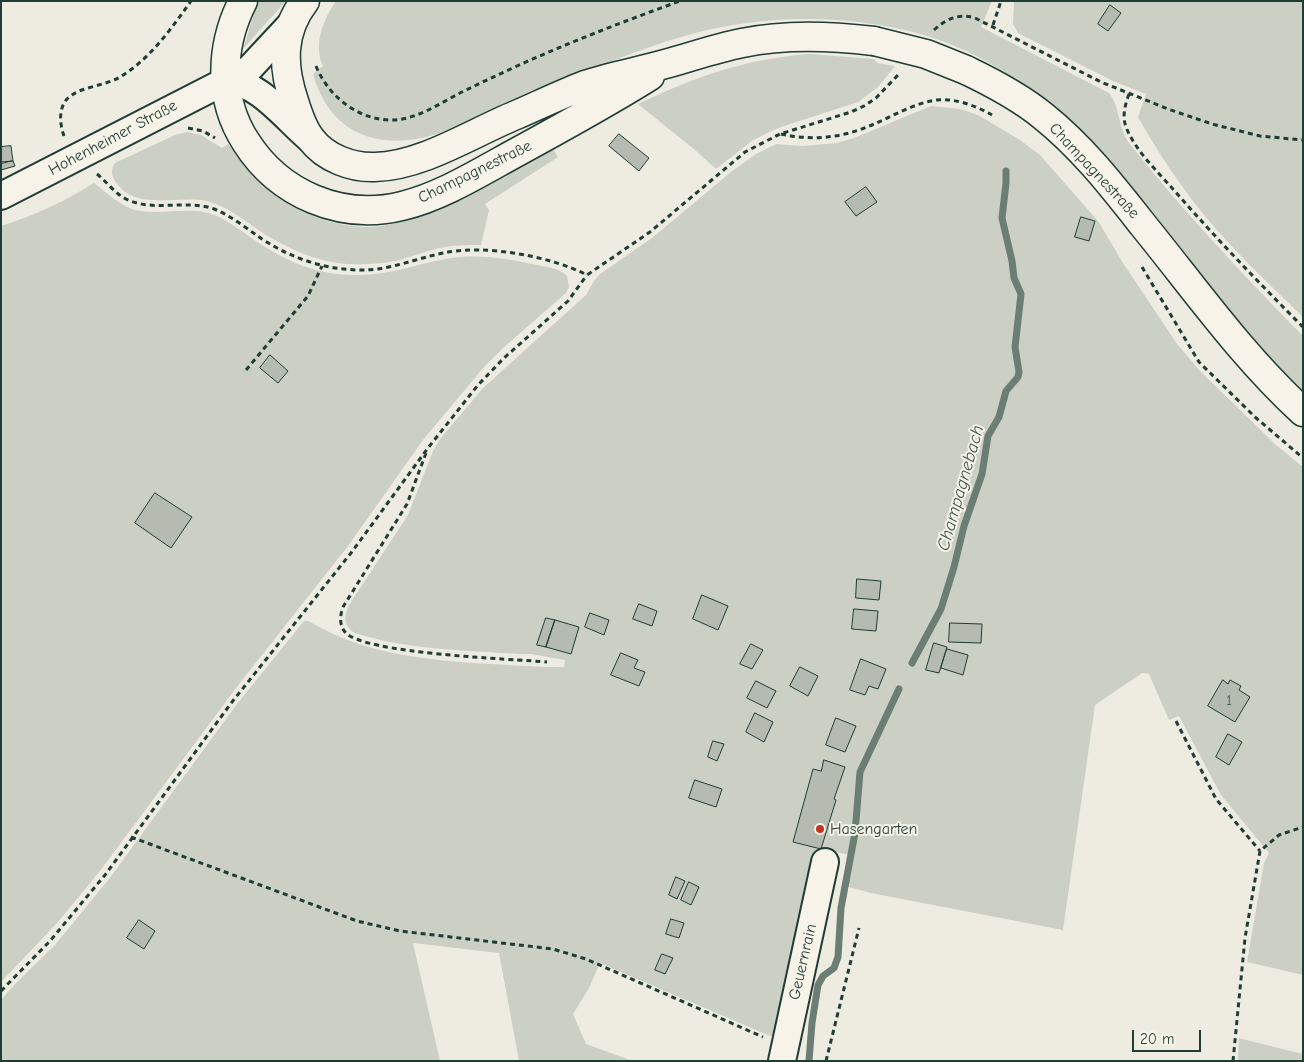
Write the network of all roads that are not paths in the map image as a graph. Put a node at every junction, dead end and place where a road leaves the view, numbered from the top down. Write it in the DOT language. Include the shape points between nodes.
graph roads {
  1 [pos="242,1"];
  2 [pos="305,1"];
  3 [pos="290,25"];
  4 [pos="670,63"];
  5 [pos="225,80"];
  6 [pos="311,139"];
  7 [pos="1,196"];
  8 [pos="1303,412"];
  9 [pos="825,862"];
  10 [pos="783,1053"];
  1 -- 5 [label="main road" via="226,52"];
  2 -- 3 [label="main road, Hohenheimer Straße"];
  3 -- 5 [label="street, Hohenheimer Straße" via="254,64"];
  3 -- 6 [label="main road, Champagnestraße" via="286,43 286,74 298,113"];
  4 -- 5 [label="main road, Champagnestraße" via="595,110 455,185 403,206 372,210 343,208 313,200 268,170 238,127 229,105"];
  4 -- 6 [label="main road, Champagnestraße" via="584,86 428,155 393,164 366,167 347,164 327,154"];
  4 -- 8 [label="main road, Champagnestraße, bridge" via="768,39 825,36 874,41 926,54 1008,92 1033,109 1083,154 1236,342"];
  5 -- 6 [label="street, Champagnestraße" via="239,82 256,91"];
  5 -- 7 [label="street, Hohenheimer Straße"];
  9 -- 10 [label="street, Geuernrain"];
}
